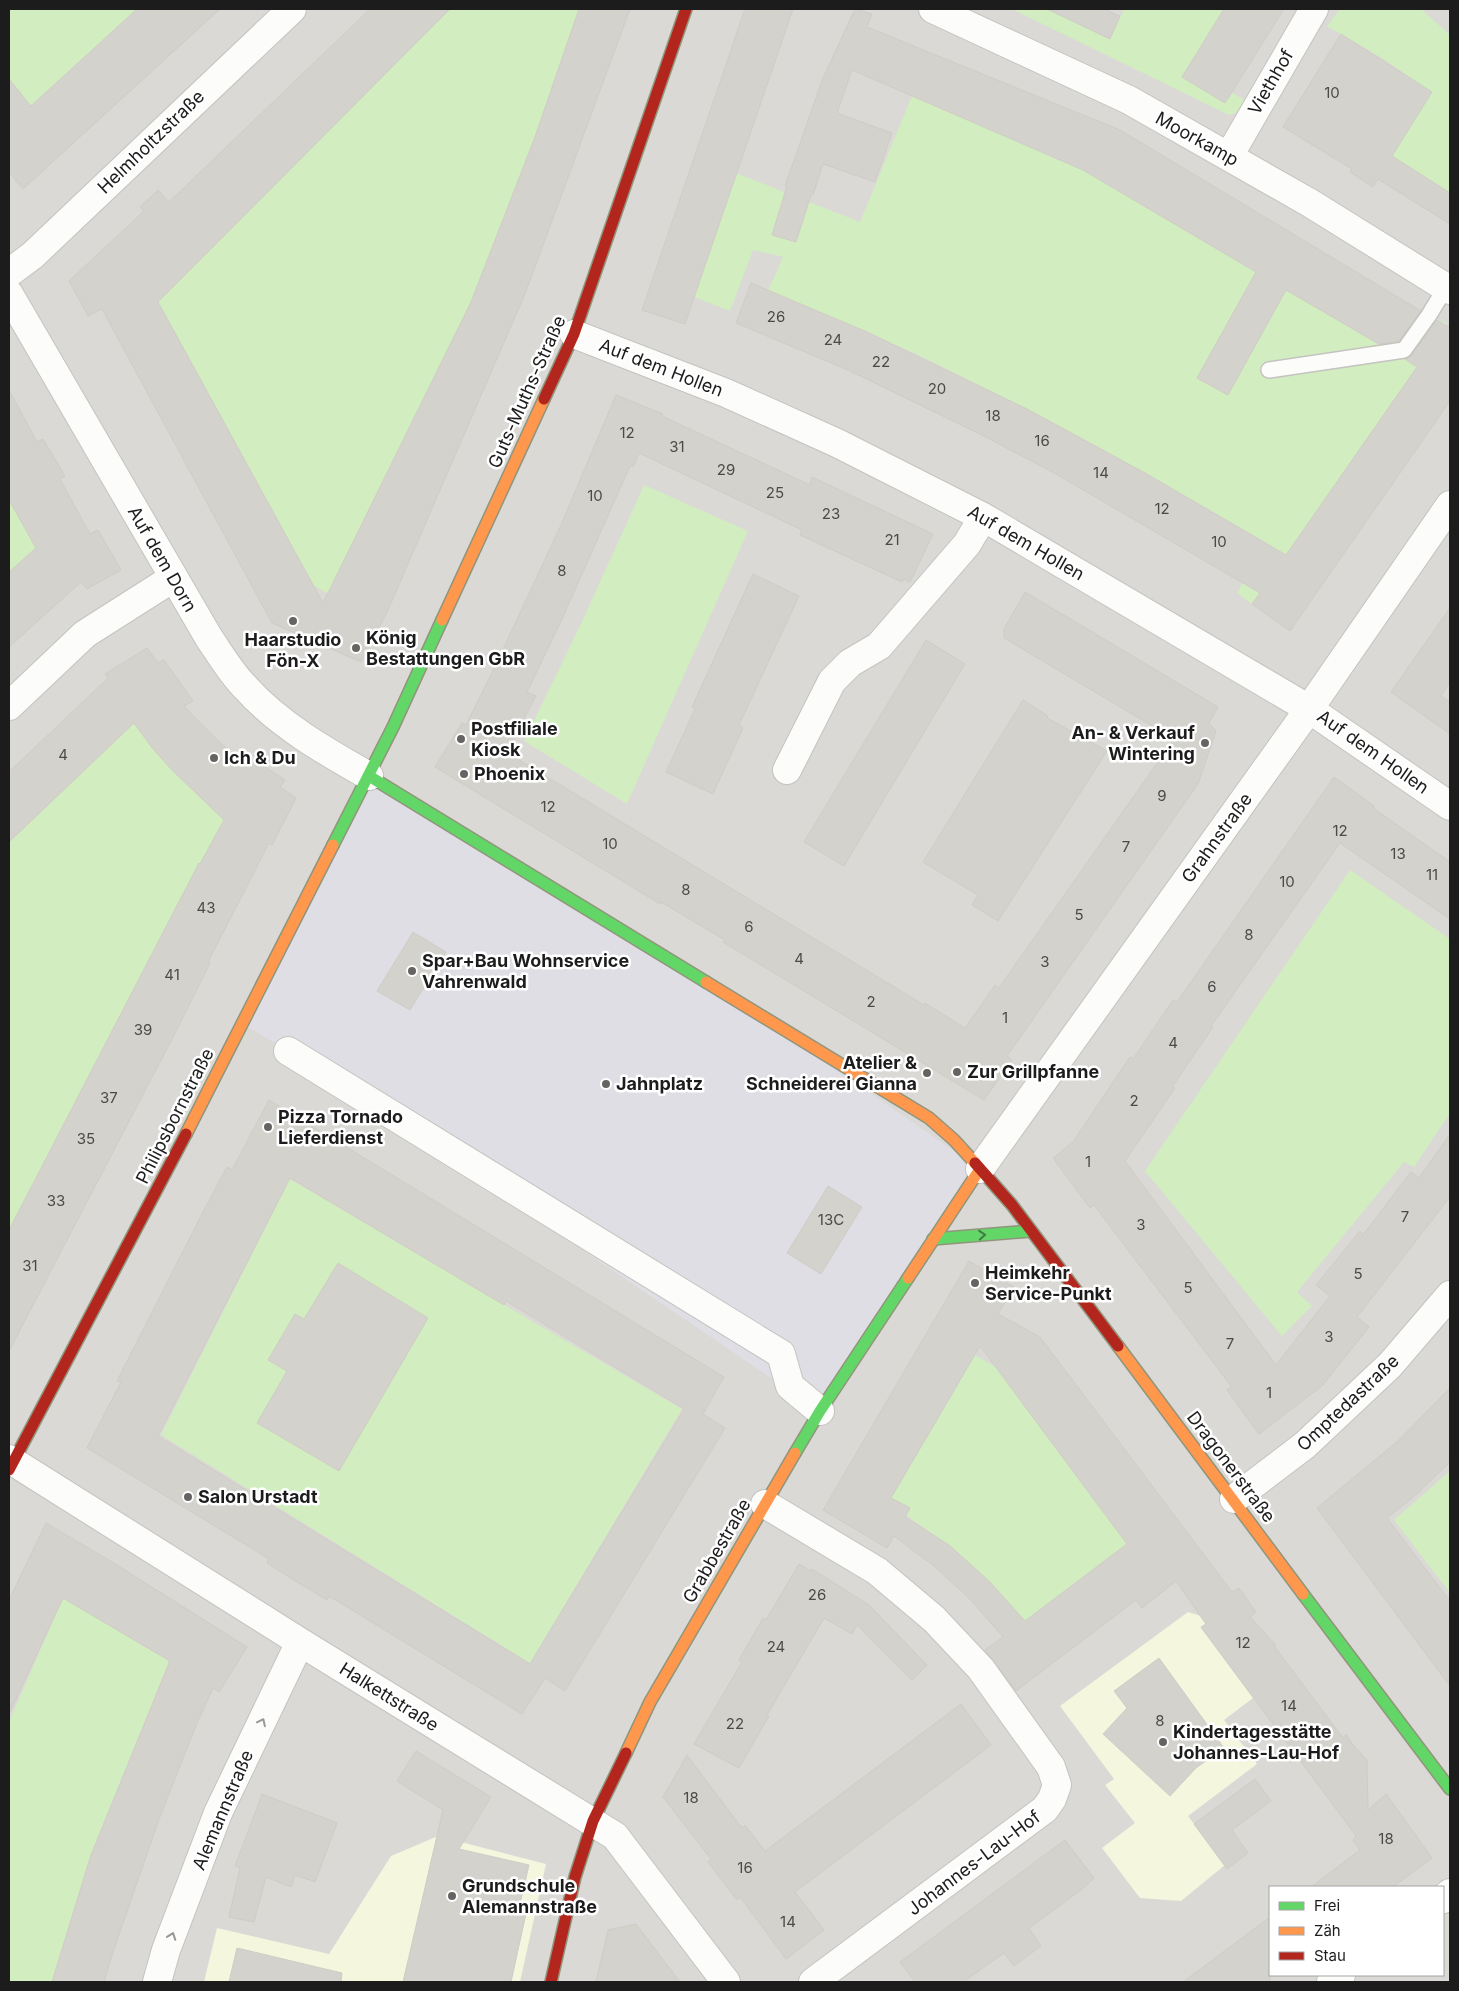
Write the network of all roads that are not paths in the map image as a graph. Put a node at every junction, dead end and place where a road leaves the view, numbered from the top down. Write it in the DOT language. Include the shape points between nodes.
graph roads {
  1 [pos="292,9"];
  2 [pos="686,9"];
  3 [pos="933,9"];
  4 [pos="1314,9"];
  5 [pos="970,16"];
  6 [pos="1229,156"];
  7 [pos="9,273"];
  8 [pos="1448,289"];
  9 [pos="9,294"];
  10 [pos="574,334"];
  11 [pos="1269,370"];
  12 [pos="1450,505"];
  13 [pos="983,517"];
  14 [pos="173,578"];
  15 [pos="9,706"];
  16 [pos="1309,709"];
  17 [pos="786,770"];
  18 [pos="369,776"];
  19 [pos="1450,806"];
  20 [pos="288,1052"];
  21 [pos="980,1169"];
  22 [pos="1031,1231"];
  23 [pos="933,1238"];
  24 [pos="1450,1295"];
  25 [pos="820,1411"];
  26 [pos="10,1463"];
  27 [pos="1234,1499"];
  28 [pos="765,1504"];
  29 [pos="300,1642"];
  30 [pos="1450,1788"];
  31 [pos="593,1821"];
  32 [pos="157,1982"];
  33 [pos="551,1982"];
  34 [pos="726,1982"];
  35 [pos="813,1982"];
  1 -- 7 [label="street, Helmholtzstraße" via="33,255"];
  2 -- 10 [label="street, Guts-Muths-Straße"];
  3 -- 5 [label="street, Moorkamp"];
  4 -- 6 [label="street, Viethhof"];
  5 -- 6 [label="street, Moorkamp"];
  6 -- 8 [label="street, Moorkamp"];
  8 -- 11 [label="lane" via="1404,350"];
  9 -- 14 [label="street, Auf dem Dorn"];
  10 -- 13 [label="street, Auf dem Hollen" via="769,412"];
  10 -- 18 [label="street, Guts-Muths-Straße"];
  12 -- 16 [label="street, Grahnstraße"];
  13 -- 16 [label="street, Auf dem Hollen"];
  13 -- 17 [label="street" via="967,544 879,646 850,663 832,681"];
  14 -- 15 [label="street" via="85,634"];
  14 -- 18 [label="street, Auf dem Dorn" via="209,638 244,687 286,725"];
  16 -- 19 [label="street, Auf dem Hollen"];
  16 -- 21 [label="street, Grahnstraße"];
  18 -- 21 [label="street" via="929,1118"];
  18 -- 26 [label="street, Philipsbornstraße" via="187,1133"];
  20 -- 25 [label="street" via="781,1354 790,1386"];
  21 -- 22 [label="street, Dragonerstraße"];
  21 -- 23 [label="street, Grabbestraße"];
  23 -- 22 [label="street, one-way"];
  22 -- 27 [label="street, Dragonerstraße"];
  23 -- 25 [label="street, Grabbestraße"];
  24 -- 27 [label="street, Omptedastraße" via="1390,1365 1305,1445"];
  25 -- 28 [label="street, Grabbestraße"];
  26 -- 29 [label="street, Halkettstraße"];
  27 -- 30 [label="street, Dragonerstraße"];
  28 -- 31 [label="street, Grabbestraße" via="650,1702"];
  28 -- 35 [label="street, Johannes-Lau-Hof" via="877,1571 934,1619 981,1670 1021,1722 1051,1767 1057,1785 1045,1809"];
  29 -- 31 [label="street, Halkettstraße"];
  32 -- 29 [label="street, Alemannstraße, one-way" via="218,1813"];
  31 -- 33 [label="street, Grabbestraße" via="575,1877"];
  31 -- 34 [label="street, Halkettstraße" via="615,1836"];
}
